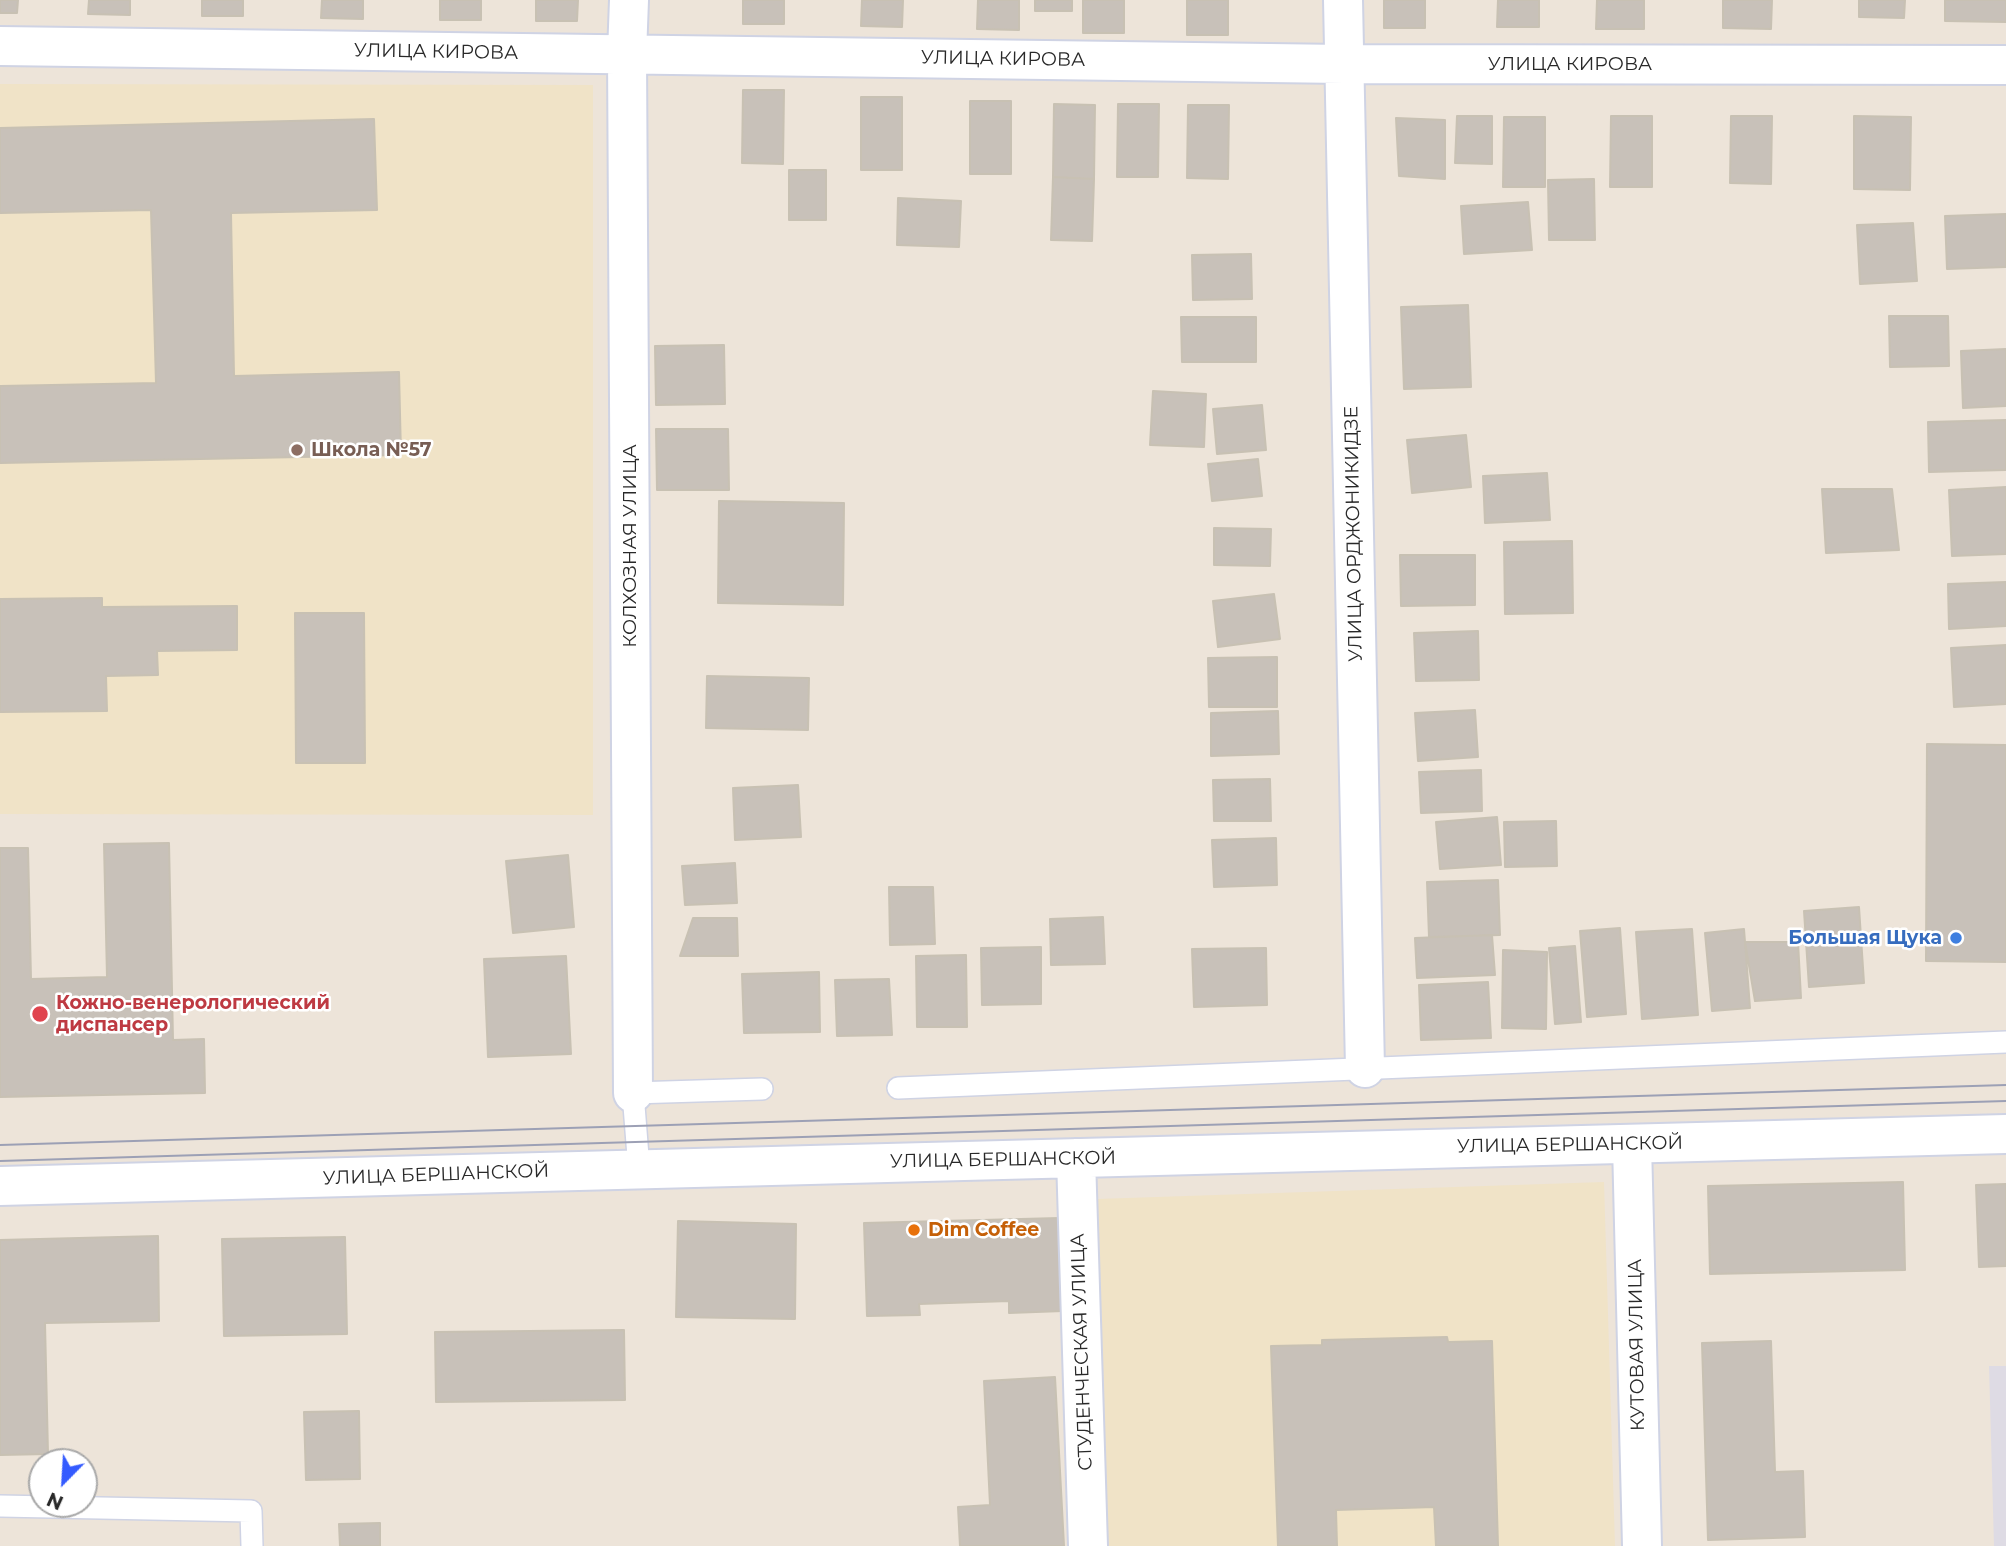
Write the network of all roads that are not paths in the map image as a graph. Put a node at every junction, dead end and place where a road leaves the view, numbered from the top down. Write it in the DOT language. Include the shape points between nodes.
graph roads {
  1 [pos="629,0"];
  2 [pos="1343,0"];
  3 [pos="0,47"];
  4 [pos="627,54"];
  5 [pos="1344,64"];
  6 [pos="2006,65"];
  7 [pos="2006,1042"];
  8 [pos="1365,1068"];
  9 [pos="898,1088"];
  10 [pos="762,1089"];
  11 [pos="633,1093"];
  12 [pos="2006,1134"];
  13 [pos="1632,1144"];
  14 [pos="1076,1158"];
  15 [pos="639,1169"];
  16 [pos="0,1186"];
  17 [pos="0,1506"];
  18 [pos="252,1546"];
  19 [pos="1088,1546"];
  20 [pos="1642,1546"];
  1 -- 4 [label="street, КОЛХОЗНАЯ УЛИЦА"];
  2 -- 5 [label="street, УЛИЦА ОРДЖОНИКИДЗЕ"];
  3 -- 4 [label="street, УЛИЦА КИРОВА"];
  4 -- 5 [label="street, УЛИЦА КИРОВА"];
  4 -- 11 [label="street, КОЛХОЗНАЯ УЛИЦА"];
  5 -- 6 [label="street, УЛИЦА КИРОВА"];
  5 -- 8 [label="street, УЛИЦА ОРДЖОНИКИДЗЕ"];
  7 -- 8 [label="lane"];
  8 -- 9 [label="lane"];
  10 -- 11 [label="lane"];
  11 -- 15 [label="lane"];
  12 -- 13 [label="street, УЛИЦА БЕРШАНСКОЙ"];
  13 -- 14 [label="street, УЛИЦА БЕРШАНСКОЙ"];
  13 -- 20 [label="street, КУТОВАЯ УЛИЦА"];
  14 -- 15 [label="street, УЛИЦА БЕРШАНСКОЙ"];
  14 -- 19 [label="street, СТУДЕНЧЕСКАЯ УЛИЦА"];
  15 -- 16 [label="street, УЛИЦА БЕРШАНСКОЙ"];
  17 -- 18 [label="lane" via="251,1511"];
}
